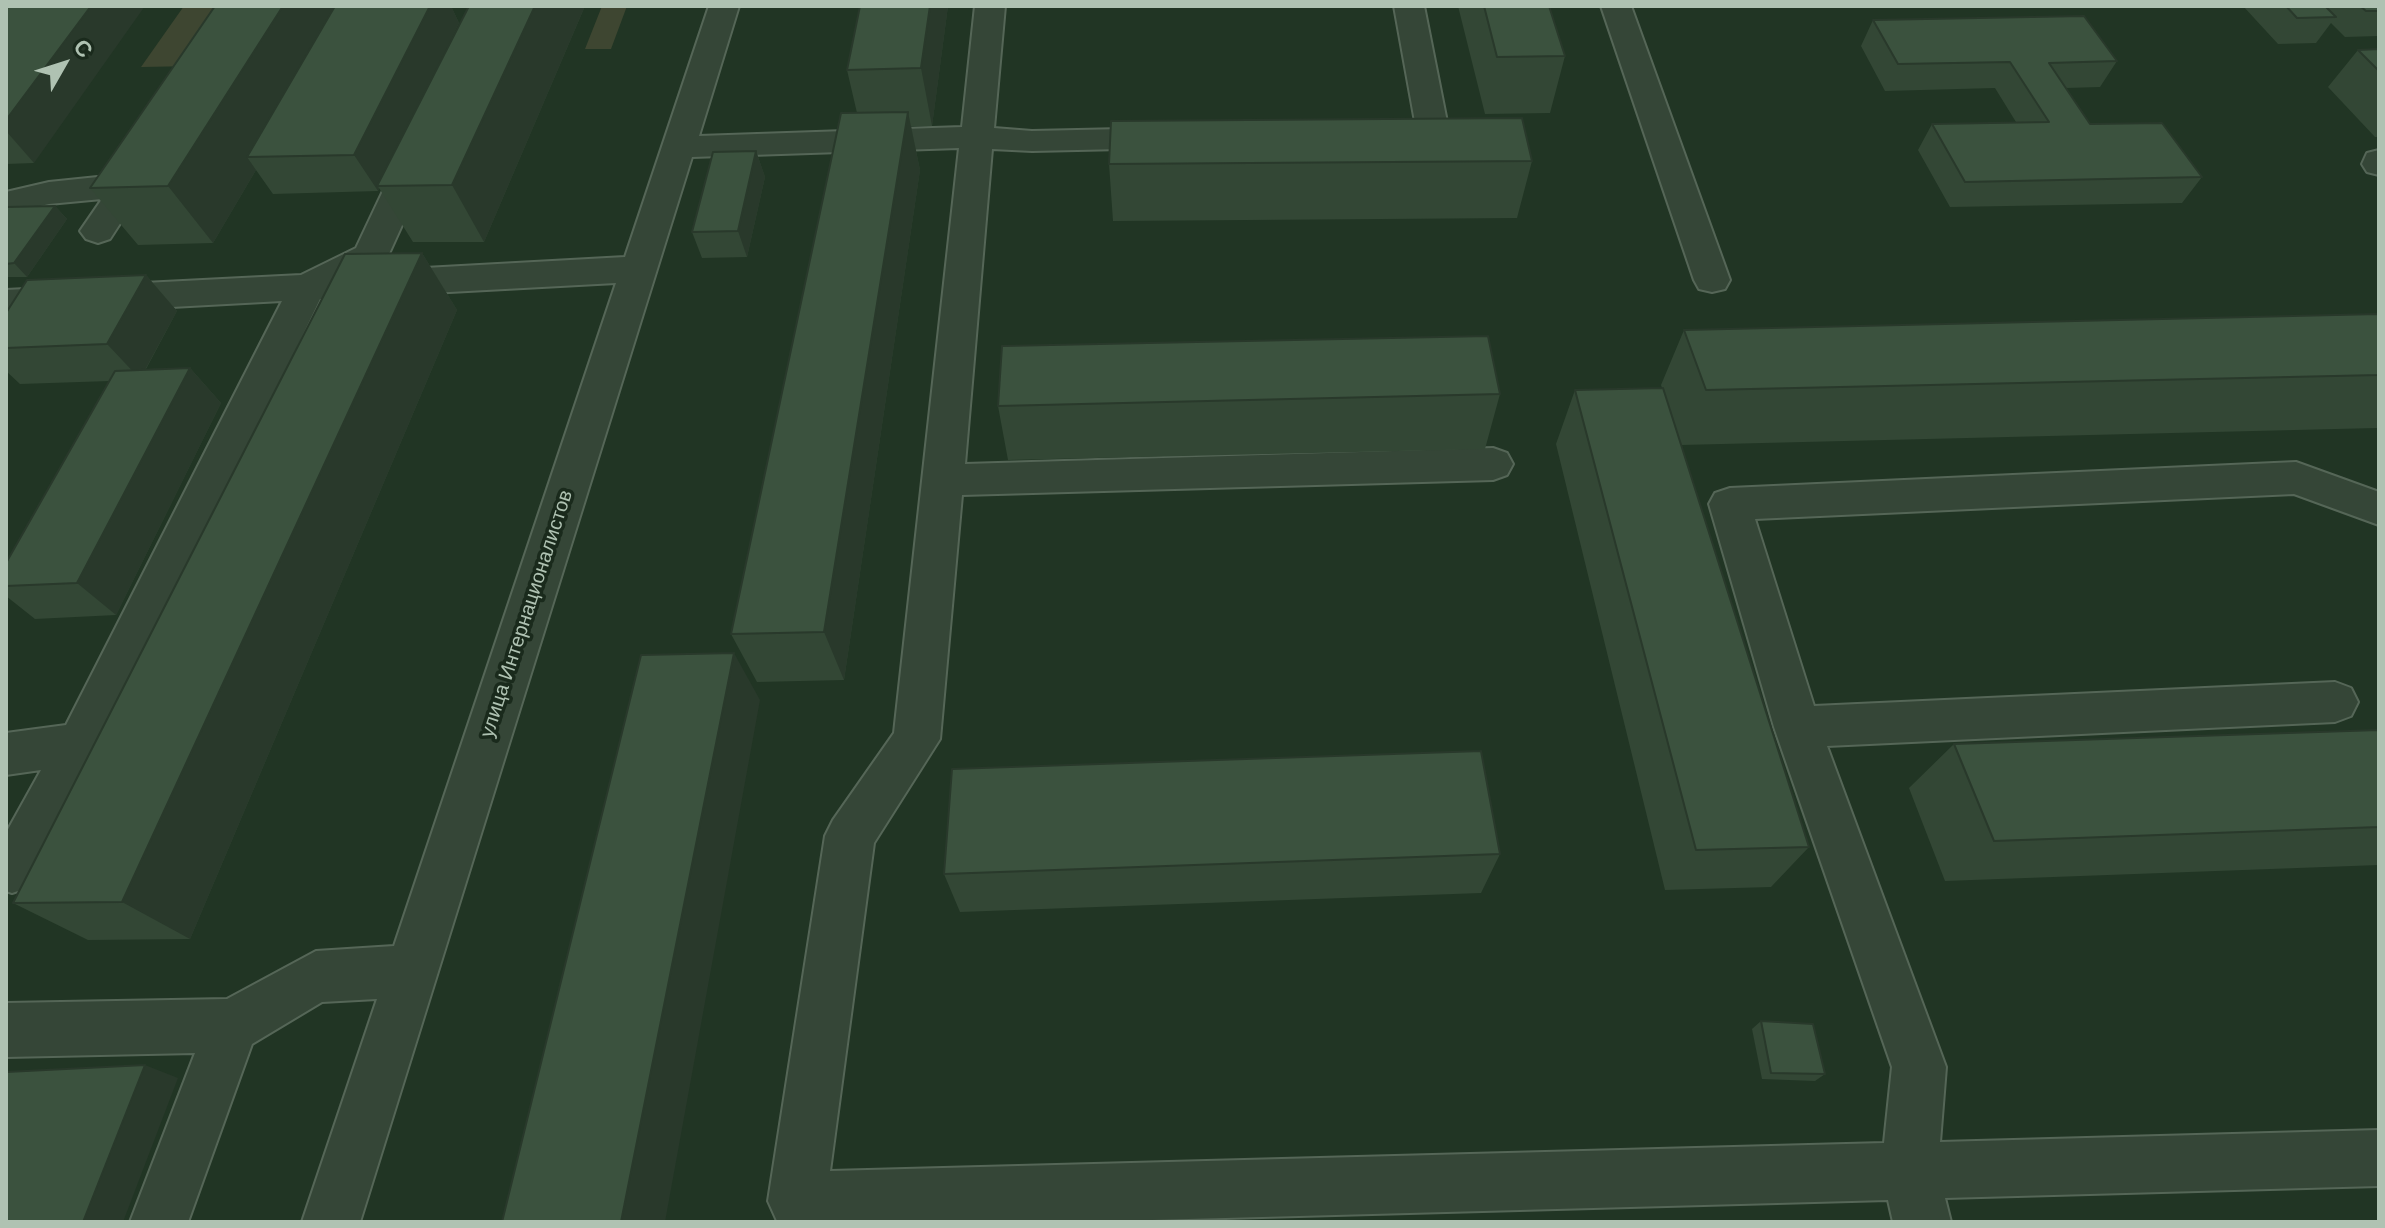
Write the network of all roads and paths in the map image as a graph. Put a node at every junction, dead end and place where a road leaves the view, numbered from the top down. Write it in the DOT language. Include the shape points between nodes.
graph roads {
  1 [pos="724,6"];
  2 [pos="990,6"];
  3 [pos="1409,6"];
  4 [pos="1616,6"];
  5 [pos="428,131"];
  6 [pos="161,134"];
  7 [pos="1356,134"];
  8 [pos="975,137"];
  9 [pos="1202,137"];
  10 [pos="679,147"];
  11 [pos="128,185"];
  12 [pos="6,203"];
  13 [pos="98,231"];
  14 [pos="639,269"];
  15 [pos="1712,280"];
  16 [pos="307,287"];
  17 [pos="6,303"];
  18 [pos="1493,464"];
  19 [pos="945,480"];
  20 [pos="2379,509"];
  21 [pos="2335,702"];
  22 [pos="1797,727"];
  23 [pos="80,744"];
  24 [pos="6,754"];
  25 [pos="12,870"];
  26 [pos="411,971"];
  27 [pos="232,1026"];
  28 [pos="6,1030"];
  29 [pos="2379,1158"];
  30 [pos="1909,1171"];
  31 [pos="159,1222"];
  32 [pos="331,1222"];
  33 [pos="1922,1222"];
  1 -- 10 [label="street, улица Интернационалистов"];
  2 -- 8 [label="street"];
  3 -- 7 [label="street" via="1433,132"];
  4 -- 15 [label="street"];
  5 -- 16 [label="street" via="370,256"];
  6 -- 11 [label="street"];
  8 -- 9 [label="street"];
  8 -- 10 [label="street"];
  8 -- 19 [label="street"];
  10 -- 14 [label="street, улица Интернационалистов"];
  11 -- 12 [label="street"];
  11 -- 13 [label="street"];
  14 -- 16 [label="street"];
  14 -- 26 [label="street, улица Интернационалистов"];
  16 -- 17 [label="street"];
  16 -- 23 [label="street"];
  18 -- 19 [label="street"];
  19 -- 30 [label="street" via="917,739 850,836 797,1201"];
  20 -- 22 [label="street" via="2296,478 1730,504"];
  21 -- 22 [label="street"];
  22 -- 30 [label="street" via="1919,1067"];
  23 -- 24 [label="street"];
  23 -- 25 [label="street"];
  26 -- 27 [label="street" via="316,977"];
  26 -- 32 [label="street, улица Интернационалистов"];
  27 -- 28 [label="street"];
  27 -- 31 [label="street"];
  29 -- 30 [label="street"];
  30 -- 33 [label="street"];
}
